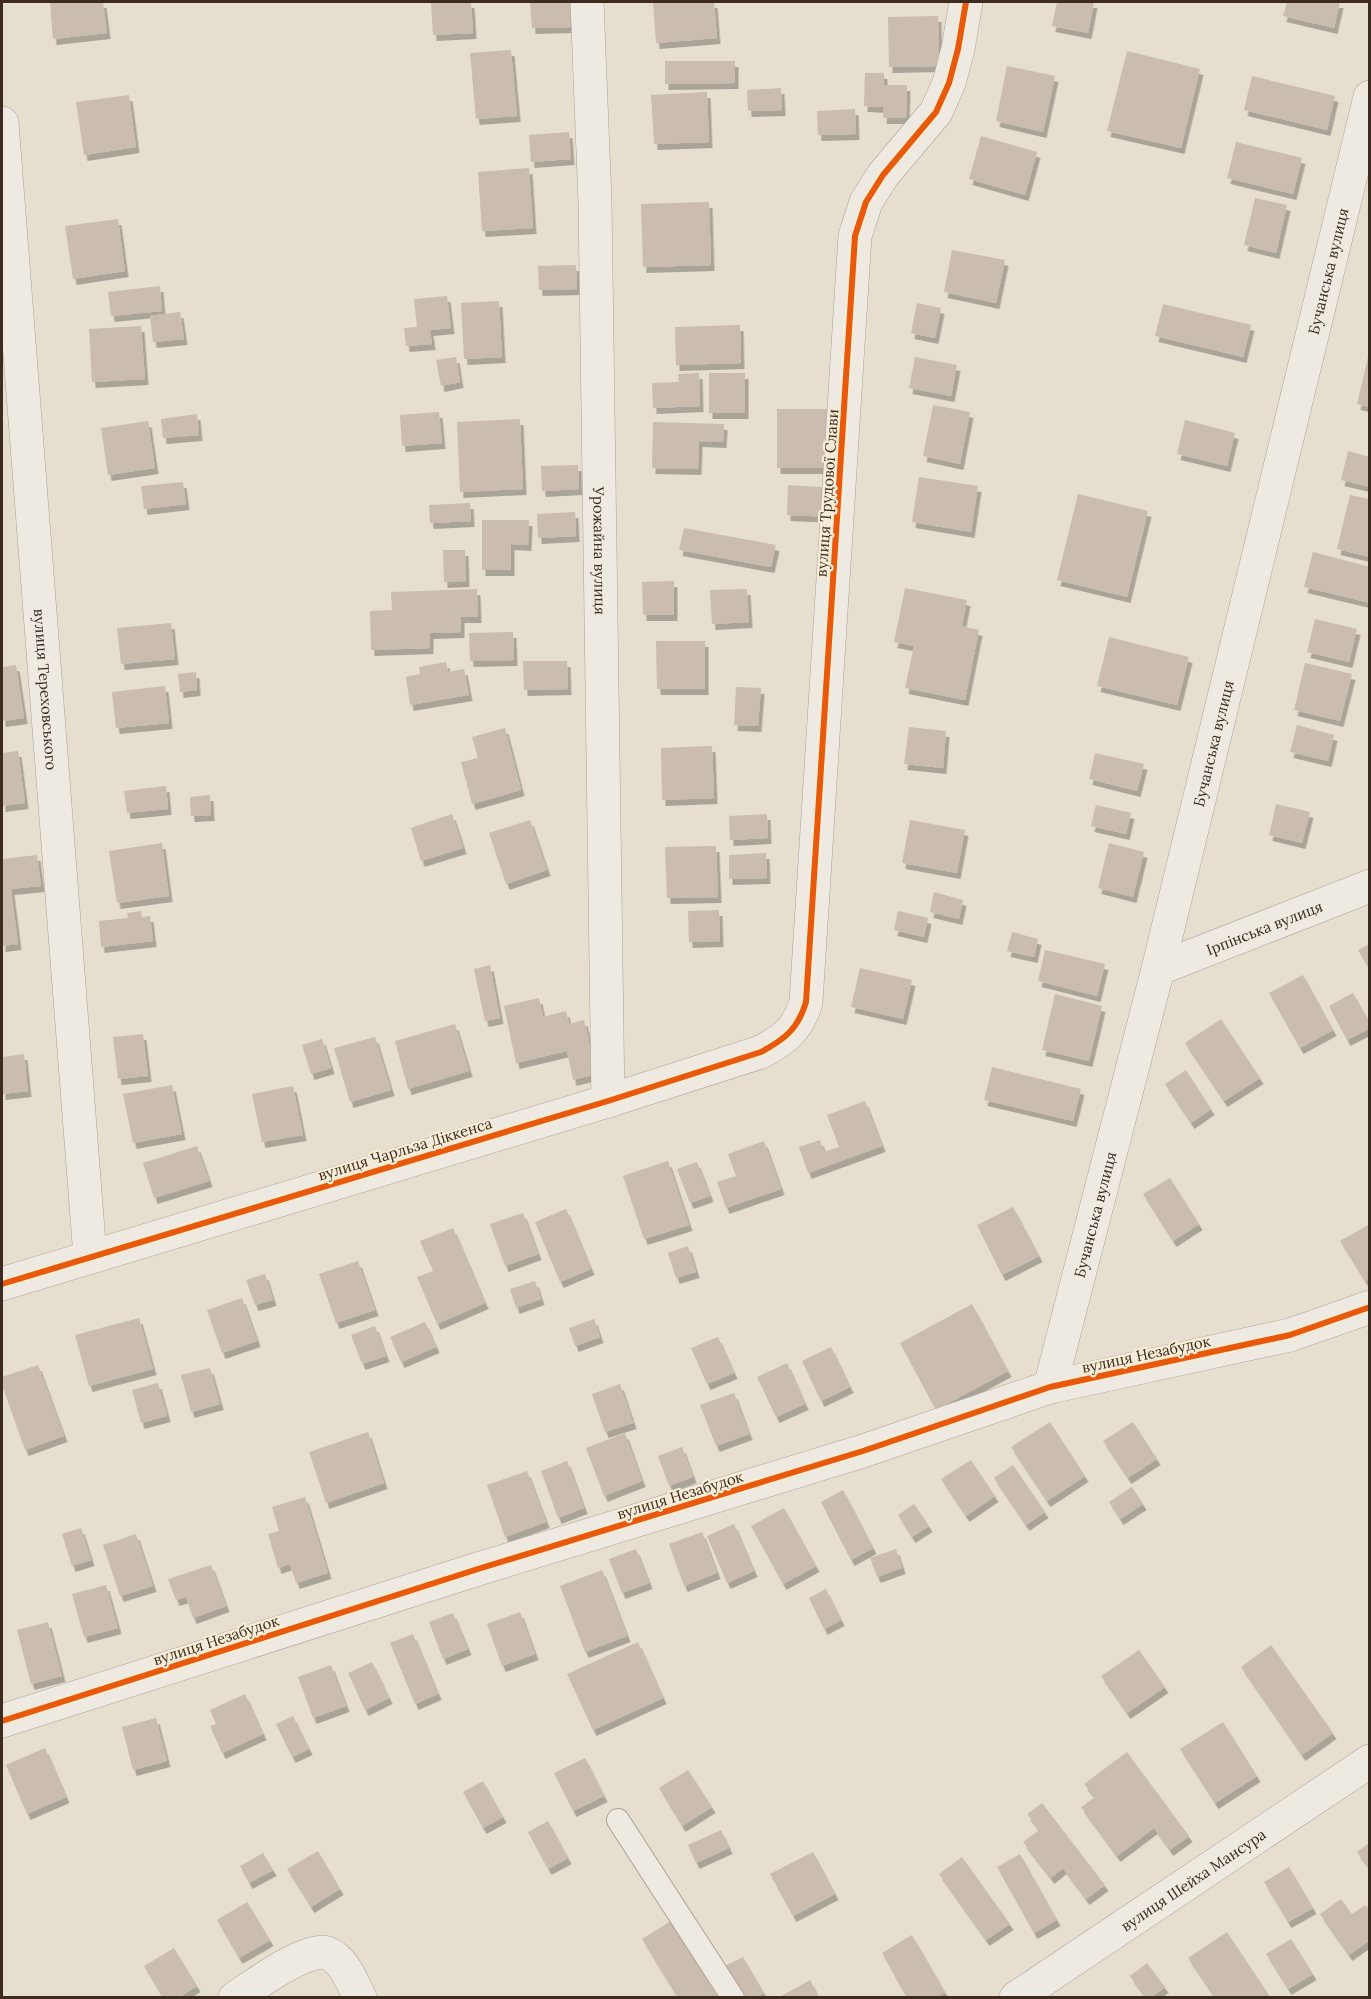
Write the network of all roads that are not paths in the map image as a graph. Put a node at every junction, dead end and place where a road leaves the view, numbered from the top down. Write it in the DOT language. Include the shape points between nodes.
graph roads {
  1 [pos="587,2"];
  2 [pos="966,2"];
  3 [pos="1370,97"];
  4 [pos="2,123"];
  5 [pos="1370,886"];
  6 [pos="1158,969"];
  7 [pos="802,1016"];
  8 [pos="608,1101"];
  9 [pos="90,1256"];
  10 [pos="2,1284"];
  11 [pos="1370,1307"];
  12 [pos="1050,1387"];
  13 [pos="2,1721"];
  14 [pos="1370,1761"];
  15 [pos="618,1820"];
  16 [pos="235,1998"];
  17 [pos="360,1998"];
  18 [pos="733,1998"];
  19 [pos="1016,1998"];
  1 -- 8 [label="street, Урожайна вулиця" via="595,202"];
  2 -- 7 [label="street, вулиця Трудової Слави" via="949,83 936,112 877,184 866,202 855,236 806,1002"];
  3 -- 6 [label="street, Бучанська вулиця"];
  4 -- 9 [label="street, вулиця Тереховського"];
  5 -- 6 [label="street, Ірпінська вулиця"];
  6 -- 12 [label="street, Бучанська вулиця"];
  7 -- 8 [label="street, вулиця Чарльза Діккенса" via="782,1040 761,1052"];
  8 -- 9 [label="street, вулиця Чарльза Діккенса"];
  9 -- 10 [label="street, вулиця Чарльза Діккенса"];
  11 -- 12 [label="street, вулиця Незабудок" via="1290,1335"];
  12 -- 13 [label="street, вулиця Незабудок" via="862,1451"];
  14 -- 19 [label="street, вулиця Шейха Мансура"];
  15 -- 18 [label="lane"];
  16 -- 17 [label="street" via="308,1953 325,1952 347,1972"];
}
